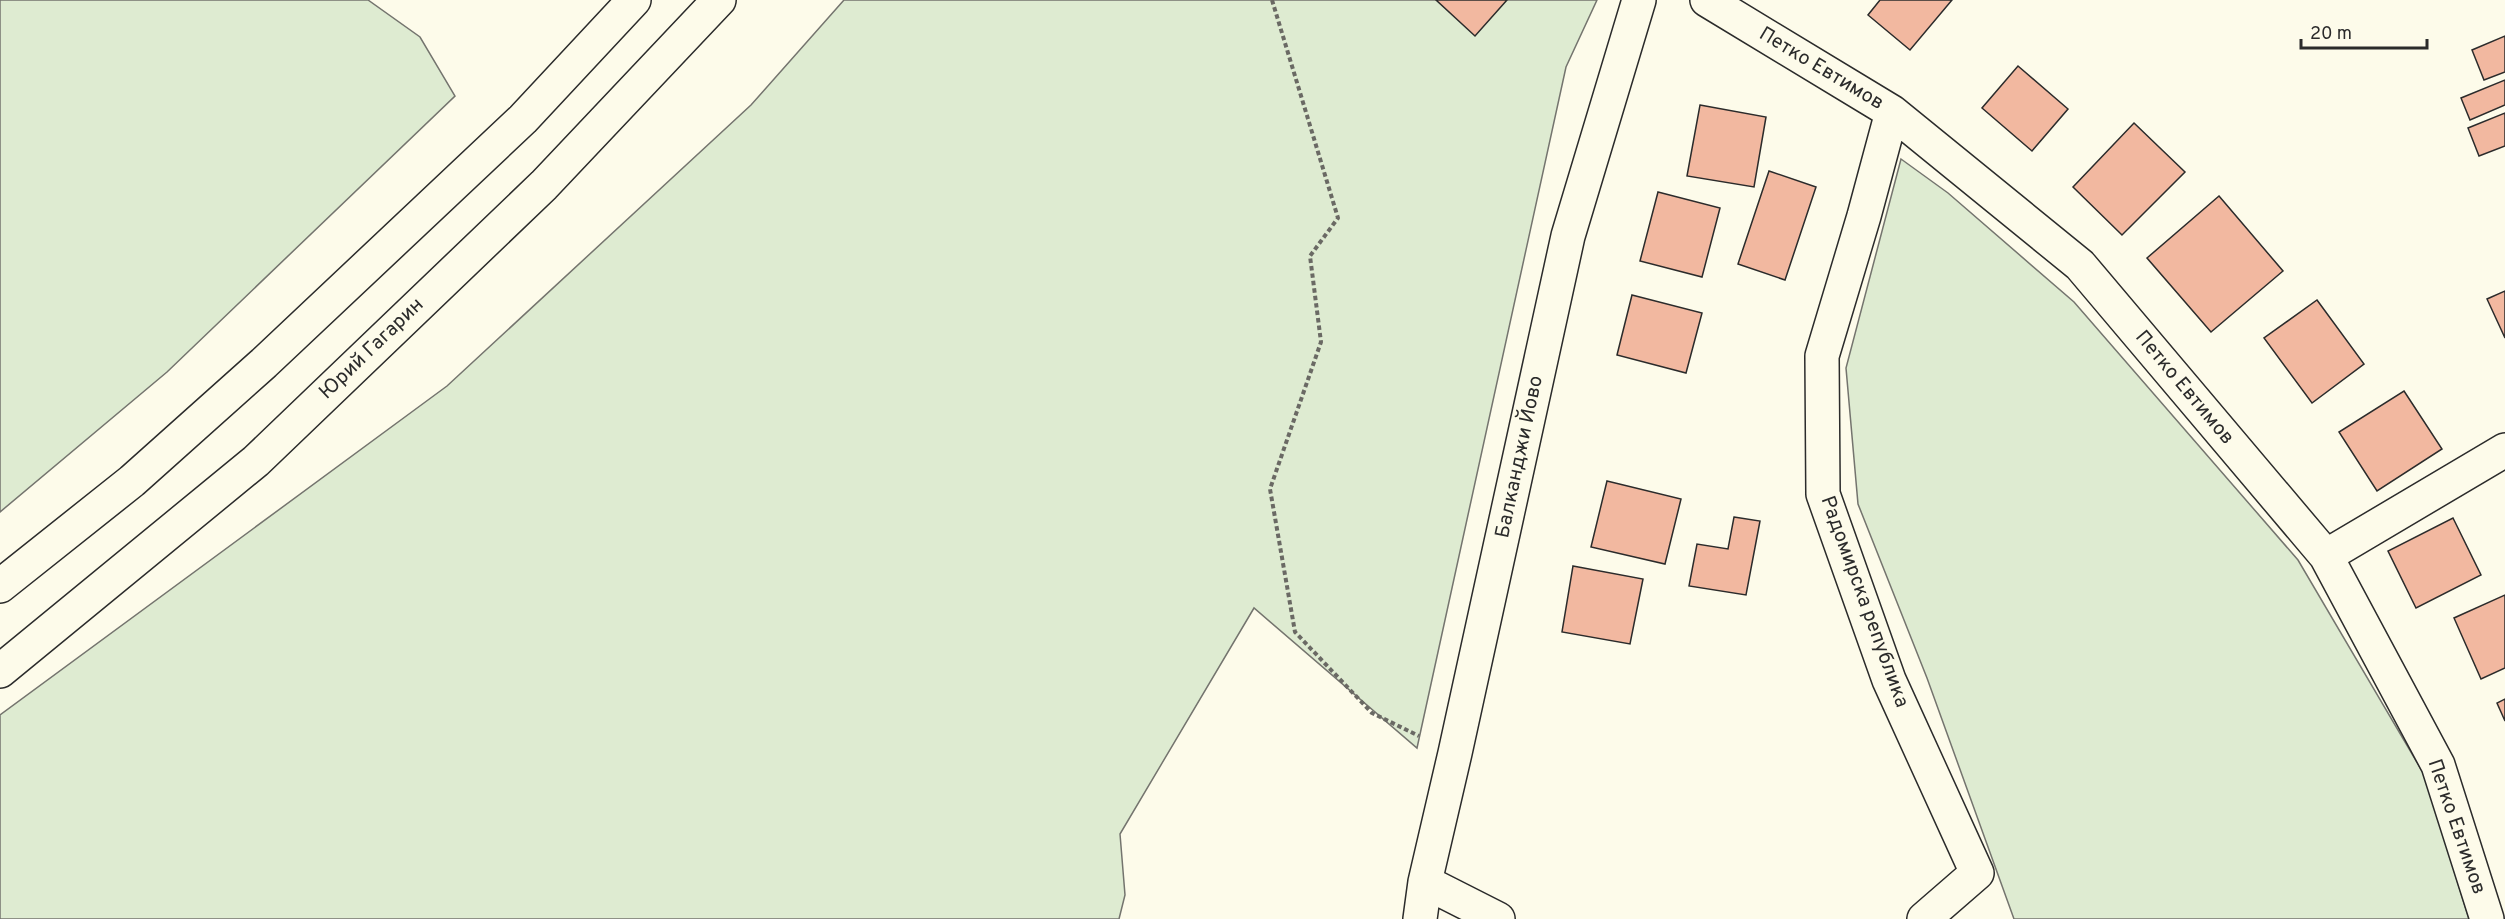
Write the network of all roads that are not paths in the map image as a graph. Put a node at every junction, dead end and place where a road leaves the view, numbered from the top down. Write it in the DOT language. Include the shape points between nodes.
graph roads {
  1 [pos="634,0"];
  2 [pos="719,0"];
  3 [pos="1639,0"];
  4 [pos="1707,0"];
  5 [pos="1893,112"];
  6 [pos="2505,450"];
  7 [pos="2326,556"];
  8 [pos="0,586"];
  9 [pos="0,671"];
  10 [pos="1425,882"];
  11 [pos="1420,919"];
  12 [pos="1498,919"];
  13 [pos="1924,919"];
  14 [pos="2487,919"];
  1 -- 8 [label="street" via="523,119 264,363 132,481"];
  2 -- 9 [label="street, Юрий Гагарин" via="544,185 255,461"];
  3 -- 10 [label="street, Балканджи Йово" via="1568,236"];
  4 -- 5 [label="street, Петко Евтимов"];
  5 -- 7 [label="street, Петко Евтимов" via="2080,265"];
  5 -- 13 [label="street, Радомирска република" via="1822,356 1823,494 1889,680 1977,873"];
  6 -- 7 [label="street"];
  7 -- 14 [label="street, Петко Евтимов" via="2438,765"];
  10 -- 11 [label="street, Балканджи Йово"];
  10 -- 12 [label="street"];
}
